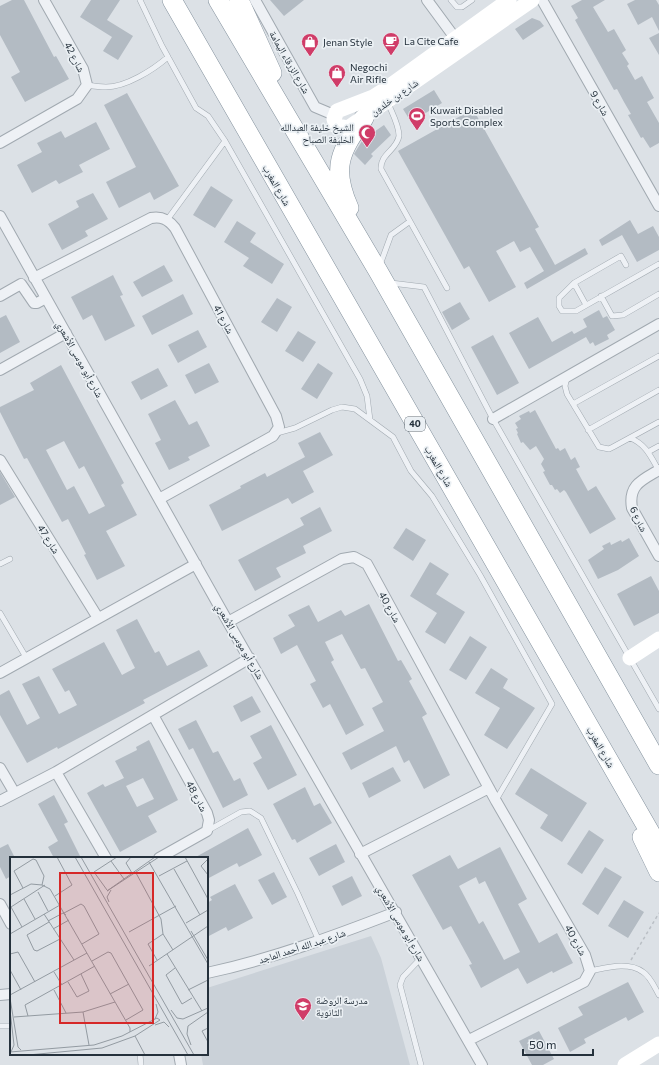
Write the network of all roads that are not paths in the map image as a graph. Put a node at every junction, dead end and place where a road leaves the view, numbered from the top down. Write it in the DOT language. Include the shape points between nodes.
graph roads {
  1 [pos="44,0"];
  2 [pos="140,0"];
  3 [pos="164,0"];
  4 [pos="172,0"];
  5 [pos="218,0"];
  6 [pos="239,0"];
  7 [pos="255,0"];
  8 [pos="427,0"];
  9 [pos="451,0"];
  10 [pos="472,0"];
  11 [pos="509,0"];
  12 [pos="532,0"];
  13 [pos="542,0"];
  14 [pos="455,38"];
  15 [pos="168,56"];
  16 [pos="209,67"];
  17 [pos="86,85"];
  18 [pos="387,102"];
  19 [pos="334,115"];
  20 [pos="364,118"];
  21 [pos="295,134"];
  22 [pos="225,141"];
  23 [pos="0,143"];
  24 [pos="659,206"];
  25 [pos="167,220"];
  26 [pos="1,222"];
  27 [pos="409,222"];
  28 [pos="659,264"];
  29 [pos="626,265"];
  30 [pos="378,272"];
  31 [pos="34,278"];
  32 [pos="574,283"];
  33 [pos="447,288"];
  34 [pos="659,294"];
  35 [pos="0,296"];
  36 [pos="601,296"];
  37 [pos="46,298"];
  38 [pos="586,305"];
  39 [pos="659,324"];
  40 [pos="66,333"];
  41 [pos="659,356"];
  42 [pos="0,370"];
  43 [pos="568,376"];
  44 [pos="659,390"];
  45 [pos="573,404"];
  46 [pos="493,419"];
  47 [pos="370,420"];
  48 [pos="659,422"];
  49 [pos="588,430"];
  50 [pos="277,433"];
  51 [pos="630,438"];
  52 [pos="659,446"];
  53 [pos="648,452"];
  54 [pos="1,462"];
  55 [pos="659,470"];
  56 [pos="159,499"];
  57 [pos="659,556"];
  58 [pos="10,559"];
  59 [pos="0,564"];
  60 [pos="196,564"];
  61 [pos="0,613"];
  62 [pos="98,618"];
  63 [pos="228,622"];
  64 [pos="659,639"];
  65 [pos="250,658"];
  66 [pos="630,658"];
  67 [pos="27,659"];
  68 [pos="0,673"];
  69 [pos="659,710"];
  70 [pos="153,715"];
  71 [pos="603,750"];
  72 [pos="659,765"];
  73 [pos="0,768"];
  74 [pos="56,772"];
  75 [pos="489,788"];
  76 [pos="14,792"];
  77 [pos="0,801"];
  78 [pos="496,801"];
  79 [pos="208,831"];
  80 [pos="659,848"];
  81 [pos="360,854"];
  82 [pos="105,857"];
  83 [pos="161,857"];
  84 [pos="659,872"];
  85 [pos="0,904"];
  86 [pos="396,912"];
  87 [pos="10,922"];
  88 [pos="319,942"];
  89 [pos="421,958"];
  90 [pos="590,972"];
  91 [pos="208,973"];
  92 [pos="10,994"];
  93 [pos="0,995"];
  94 [pos="659,995"];
  95 [pos="468,1040"];
  96 [pos="659,1044"];
  97 [pos="140,1055"];
  98 [pos="179,1055"];
  99 [pos="141,1065"];
  100 [pos="181,1065"];
  101 [pos="421,1065"];
  102 [pos="482,1065"];
  103 [pos="625,1065"];
  1 -- 17 [label="street, شارع 42" via="83,69"];
  2 -- 15 [label="lane"];
  3 -- 16 [label="highway" via="183,33"];
  4 -- 16 [label="highway, شارع المغرب / 40"];
  5 -- 21 [label="highway"];
  6 -- 21 [label="highway" via="269,66"];
  7 -- 19 [label="street, شارع الزرقاء اليمامة" via="315,107"];
  8 -- 14 [label="street"];
  9 -- 10 [label="lane" via="457,6"];
  11 -- 14 [label="street, شارع بن خلدون"];
  12 -- 18 [label="street, شارع بن خلدون"];
  13 -- 24 [label="street, شارع 9"];
  14 -- 19 [label="street, شارع بن خلدون" via="378,93 348,105"];
  15 -- 17 [label="lane" via="155,68 135,79 107,87"];
  15 -- 22 [label="lane" via="196,108 208,116"];
  16 -- 71 [label="highway, شارع المغرب / 40"];
  17 -- 23 [label="street, شارع 42" via="77,99"];
  18 -- 20 [label="street, شارع بن خلدون"];
  18 -- 27 [label="lane" via="398,127 399,137 396,145 382,161 381,169"];
  19 -- 20 [label="street, شارع بن خلدون" via="335,123 344,128"];
  20 -- 30 [label="highway" via="346,143 338,165 347,204"];
  21 -- 30 [label="highway"];
  22 -- 25 [label="lane"];
  22 -- 47 [label="lane" via="360,379 367,396"];
  25 -- 31 [label="street" via="150,218"];
  25 -- 50 [label="street, شارع 41" via="175,228 276,416 279,427"];
  26 -- 31 [label="street, شارع أبو موسى الأشعري"];
  27 -- 30 [label="lane" via="391,235"];
  27 -- 33 [label="lane"];
  28 -- 36 [label="lane"];
  29 -- 32 [label="lane" via="621,256"];
  30 -- 46 [label="lane" via="407,286 424,287"];
  30 -- 72 [label="highway"];
  31 -- 37 [label="street, شارع أبو موسى الأشعري"];
  32 -- 38 [label="lane"];
  32 -- 38 [label="lane" via="559,298 559,306 562,311 576,310"];
  34 -- 36 [label="lane" via="623,315 612,316"];
  35 -- 37 [label="street" via="21,284 34,303"];
  36 -- 38 [label="lane"];
  37 -- 40 [label="street, شارع أبو موسى الأشعري"];
  39 -- 43 [label="street"];
  40 -- 42 [label="street"];
  40 -- 56 [label="street, شارع أبو موسى الأشعري"];
  41 -- 45 [label="lane"];
  43 -- 45 [label="lane" via="565,386"];
  43 -- 46 [label="street"];
  44 -- 49 [label="lane"];
  45 -- 49 [label="lane"];
  46 -- 66 [label="lane"];
  47 -- 50 [label="lane" via="355,408 342,407 295,428"];
  47 -- 78 [label="lane" via="393,437 411,471 432,496 480,575 552,704"];
  48 -- 51 [label="lane"];
  49 -- 51 [label="lane" via="595,444 602,449 613,447"];
  50 -- 56 [label="street"];
  51 -- 53 [label="lane" via="643,444"];
  52 -- 53 [label="lane"];
  53 -- 55 [label="lane"];
  54 -- 62 [label="street, شارع 47"];
  55 -- 57 [label="street, شارع 6" via="640,481 633,489 630,499 632,508"];
  56 -- 60 [label="street, شارع أبو موسى الأشعري"];
  58 -- 59 [label="lane"];
  60 -- 62 [label="street"];
  60 -- 63 [label="street, شارع أبو موسى الأشعري"];
  61 -- 67 [label="lane"];
  62 -- 67 [label="street"];
  63 -- 65 [label="street, شارع أبو موسى الأشعري"];
  63 -- 75 [label="street, شارع 40" via="342,559 354,557 366,564"];
  64 -- 66 [label="street"];
  65 -- 70 [label="street"];
  65 -- 81 [label="street, شارع أبو موسى الأشعري"];
  66 -- 69 [label="lane"];
  67 -- 68 [label="street"];
  70 -- 74 [label="street"];
  70 -- 79 [label="street, شارع 48" via="207,813"];
  71 -- 80 [label="highway, شارع المغرب / 40"];
  71 -- 84 [label="highway"];
  73 -- 76 [label="street"];
  74 -- 76 [label="street"];
  74 -- 82 [label="street"];
  75 -- 78 [label="street, شارع 40"];
  75 -- 81 [label="street"];
  76 -- 77 [label="street"];
  78 -- 90 [label="street, شارع 40" via="585,955"];
  79 -- 83 [label="street"];
  79 -- 88 [label="lane" via="241,812 250,811 261,818"];
  81 -- 86 [label="street, شارع أبو موسى الأشعري"];
  85 -- 87 [label="street"];
  86 -- 88 [label="street, شارع عبد الله أحمد الماجد"];
  86 -- 89 [label="street, شارع أبو موسى الأشعري"];
  88 -- 91 [label="street, شارع عبد الله أحمد الماجد" via="255,962"];
  89 -- 95 [label="street, شارع أبو موسى الأشعري"];
  89 -- 101 [label="lane" via="403,977 400,985"];
  90 -- 94 [label="lane" via="608,967 627,967 644,972"];
  90 -- 95 [label="street" via="584,982"];
  92 -- 93 [label="street"];
  95 -- 102 [label="street, شارع أبو موسى الأشعري"];
  96 -- 103 [label="street"];
  97 -- 99 [label="lane"];
  98 -- 100 [label="street"];
}
